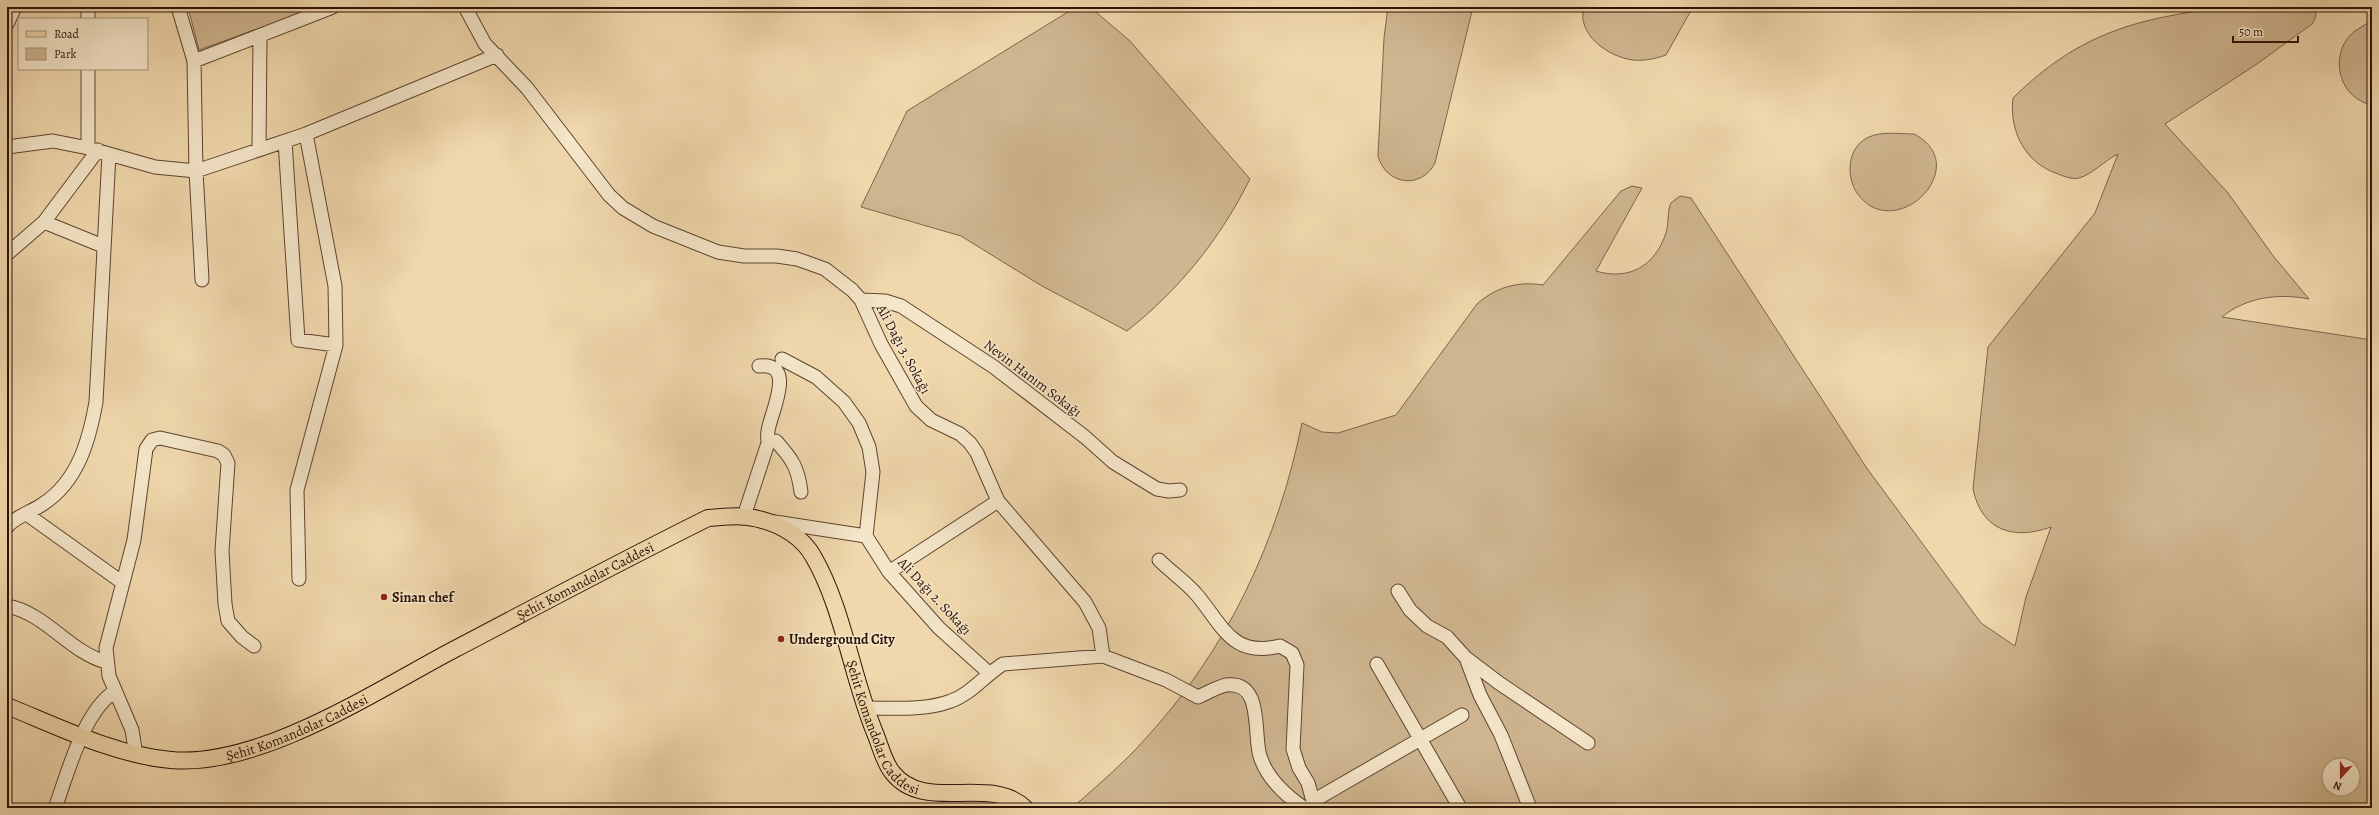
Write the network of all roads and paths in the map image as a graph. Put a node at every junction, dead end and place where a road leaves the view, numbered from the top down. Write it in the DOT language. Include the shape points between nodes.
graph roads {
  1 [pos="15,7"];
  2 [pos="88,7"];
  3 [pos="178,7"];
  4 [pos="333,7"];
  5 [pos="465,7"];
  6 [pos="88,18"];
  7 [pos="7,24"];
  8 [pos="260,36"];
  9 [pos="497,56"];
  10 [pos="194,61"];
  11 [pos="88,70"];
  12 [pos="306,134"];
  13 [pos="285,141"];
  14 [pos="7,147"];
  15 [pos="260,148"];
  16 [pos="98,151"];
  17 [pos="196,171"];
  18 [pos="44,222"];
  19 [pos="103,246"];
  20 [pos="7,254"];
  21 [pos="202,280"];
  22 [pos="861,300"];
  23 [pos="336,345"];
  24 [pos="782,359"];
  25 [pos="759,366"];
  26 [pos="768,443"];
  27 [pos="1180,490"];
  28 [pos="801,492"];
  29 [pos="998,501"];
  30 [pos="28,514"];
  31 [pos="744,516"];
  32 [pos="763,520"];
  33 [pos="7,527"];
  34 [pos="866,536"];
  35 [pos="1159,560"];
  36 [pos="889,572"];
  37 [pos="299,579"];
  38 [pos="123,583"];
  39 [pos="1398,591"];
  40 [pos="7,606"];
  41 [pos="254,646"];
  42 [pos="1103,656"];
  43 [pos="1466,658"];
  44 [pos="106,662"];
  45 [pos="1377,664"];
  46 [pos="990,673"];
  47 [pos="114,691"];
  48 [pos="7,706"];
  49 [pos="865,708"];
  50 [pos="1462,715"];
  51 [pos="82,736"];
  52 [pos="1420,738"];
  53 [pos="1588,743"];
  54 [pos="136,755"];
  55 [pos="1310,806"];
  56 [pos="55,808"];
  57 [pos="1025,808"];
  58 [pos="1460,808"];
  59 [pos="1530,808"];
  1 -- 7 [label="street"];
  2 -- 6 [label="street"];
  3 -- 10 [label="street"];
  4 -- 8 [label="street"];
  5 -- 9 [label="street, Ali Dağı 3. Sokağı" via="477,32"];
  8 -- 10 [label="street"];
  8 -- 15 [label="street"];
  9 -- 12 [label="street"];
  9 -- 22 [label="street, Ali Dağı 3. Sokağı" via="527,88 609,195 638,219 718,252 731,255 778,256 812,263 840,279"];
  10 -- 17 [label="street"];
  11 -- 16 [label="street"];
  12 -- 13 [label="street"];
  12 -- 23 [label="street" via="335,286"];
  13 -- 15 [label="street"];
  13 -- 23 [label="street" via="298,340"];
  14 -- 16 [label="street" via="52,141"];
  15 -- 17 [label="street"];
  16 -- 17 [label="street" via="155,167"];
  16 -- 18 [label="street"];
  16 -- 19 [label="street"];
  17 -- 21 [label="street"];
  18 -- 19 [label="street"];
  18 -- 20 [label="street"];
  19 -- 30 [label="street" via="96,402 86,447 67,482 54,497"];
  22 -- 27 [label="street, Nevin Hanım Sokağı" via="885,301 901,306 994,367 1113,462 1157,489 1168,492"];
  22 -- 29 [label="street, Ali Dağı 3. Sokağı" via="881,344 916,406 931,420 960,434 970,443"];
  23 -- 37 [label="street" via="297,490"];
  24 -- 34 [label="street" via="816,377 844,402 859,423 869,447 872,472"];
  25 -- 26 [label="street" via="769,366 779,379 779,393 767,432"];
  26 -- 28 [label="street" via="776,441 790,457 798,473"];
  26 -- 31 [label="street"];
  29 -- 36 [label="street"];
  29 -- 42 [label="street, Ali Dağı 3. Sokağı" via="1085,602 1099,628"];
  30 -- 33 [label="street" via="15,519"];
  30 -- 38 [label="street"];
  31 -- 32 [label="main road, Şehit Komandolar Caddesi"];
  31 -- 54 [label="main road, Şehit Komandolar Caddesi" via="708,518 337,712 264,746 207,760 172,760"];
  32 -- 34 [label="street"];
  32 -- 49 [label="main road, Şehit Komandolar Caddesi" via="787,530 813,555 830,593"];
  34 -- 36 [label="street, Ali Dağı 2. Sokağı"];
  35 -- 55 [label="street" via="1197,594 1227,635 1239,644 1259,649 1280,646 1292,652 1297,665 1293,749 1299,768 1308,783"];
  36 -- 46 [label="street, Ali Dağı 2. Sokağı" via="939,628"];
  38 -- 41 [label="street" via="138,523 149,442 160,438 221,452 228,463 222,551 225,604 228,621 232,627"];
  38 -- 44 [label="street" via="108,634"];
  39 -- 43 [label="street" via="1410,610 1427,626 1447,637"];
  40 -- 44 [label="street" via="31,615 85,654"];
  42 -- 46 [label="street" via="1003,664"];
  42 -- 55 [label="street" via="1166,680 1198,697 1226,685 1243,690 1254,703 1256,739 1260,757 1266,768 1285,794"];
  43 -- 53 [label="street"];
  43 -- 59 [label="street"];
  44 -- 47 [label="street"];
  45 -- 52 [label="street"];
  46 -- 49 [label="street" via="976,686 951,701 922,707"];
  47 -- 51 [label="street" via="99,705"];
  47 -- 54 [label="street" via="132,730"];
  48 -- 51 [label="main road, Şehit Komandolar Caddesi"];
  49 -- 57 [label="main road, Şehit Komandolar Caddesi" via="892,772 906,785 923,791 992,793 1019,802"];
  50 -- 52 [label="street"];
  51 -- 54 [label="main road, Şehit Komandolar Caddesi"];
  51 -- 56 [label="street"];
  52 -- 55 [label="street"];
  52 -- 58 [label="street"];
}
